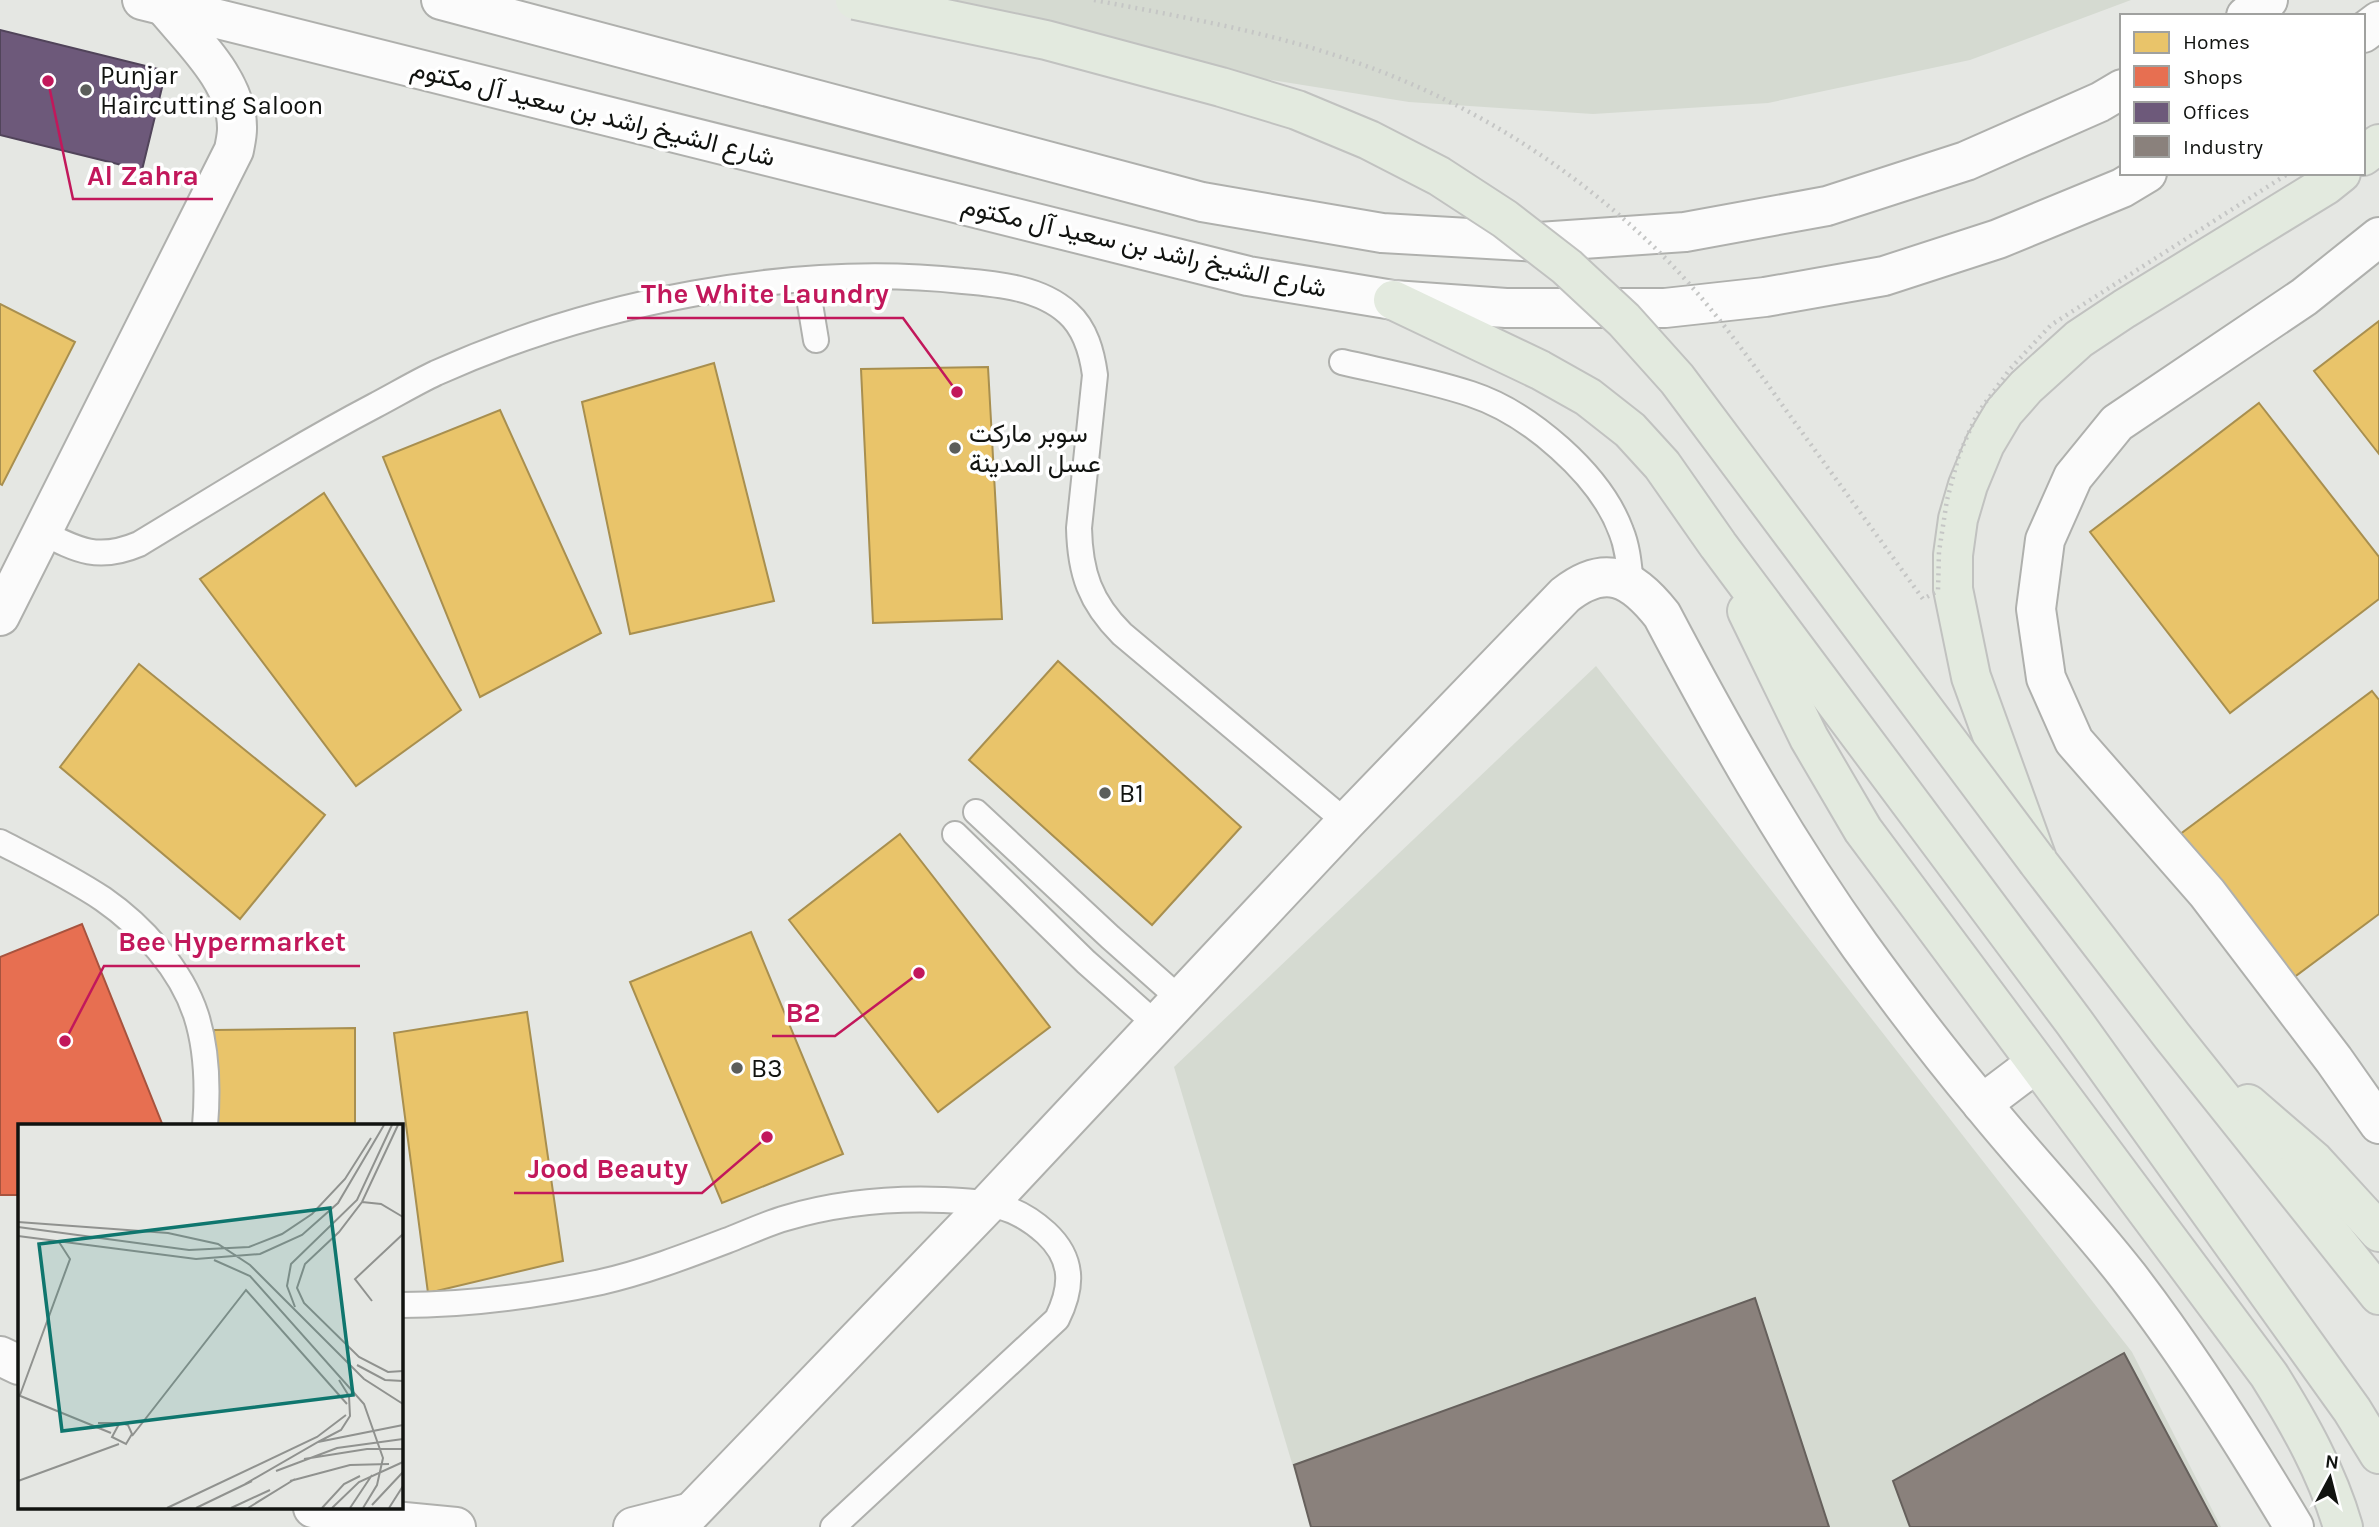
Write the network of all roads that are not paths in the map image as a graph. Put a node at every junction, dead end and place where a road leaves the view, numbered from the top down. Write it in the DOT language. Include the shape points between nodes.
graph roads {
  1 [pos="441,0"];
  2 [pos="855,0"];
  3 [pos="2268,0"];
  4 [pos="153,3"];
  5 [pos="2249,14"];
  6 [pos="2120,90"];
  7 [pos="2144,175"];
  8 [pos="2339,175"];
  9 [pos="2379,237"];
  10 [pos="806,280"];
  11 [pos="1393,300"];
  12 [pos="816,340"];
  13 [pos="1342,362"];
  14 [pos="42,532"];
  15 [pos="1718,545"];
  16 [pos="1631,584"];
  17 [pos="0,616"];
  18 [pos="976,812"];
  19 [pos="1346,822"];
  20 [pos="955,834"];
  21 [pos="0,842"];
  22 [pos="2038,862"];
  23 [pos="1169,1012"];
  24 [pos="2172,1036"];
  25 [pos="2035,1063"];
  26 [pos="1982,1104"];
  27 [pos="205,1124"];
  28 [pos="2379,1124"];
  29 [pos="990,1202"];
  30 [pos="2379,1232"];
  31 [pos="2379,1295"];
  32 [pos="402,1304"];
  33 [pos="0,1356"];
  34 [pos="18,1365"];
  35 [pos="2379,1454"];
  36 [pos="298,1510"];
  37 [pos="324,1510"];
  38 [pos="692,1522"];
  39 [pos="321,1527"];
  40 [pos="456,1527"];
  41 [pos="467,1527"];
  42 [pos="485,1527"];
  43 [pos="633,1527"];
  44 [pos="833,1527"];
  45 [pos="2294,1527"];
  46 [pos="2343,1527"];
  1 -- 6 [label="street" via="1202,202 1382,233 1539,242 1685,232 1827,206 1966,161"];
  2 -- 22 [label="highway, bridge" via="1046,40 1297,110 1439,176 1505,219 1567,267 1624,320 1677,379"];
  3 -- 5 [label="street"];
  4 -- 11 [label="street, شارع الشيخ راشد بن سعيد آل مكتوم" via="1248,276"];
  4 -- 14 [label="street" via="218,72 229,90 237,130 234,150"];
  7 -- 11 [label="street, شارع الشيخ راشد بن سعيد آل مكتوم" via="1998,239 1884,276 1765,297 1665,308 1506,308"];
  8 -- 22 [label="highway, bridge" via="2079,339 2026,387 1985,444 1958,519 1953,589 1971,677"];
  9 -- 28 [label="street" via="2304,297 2117,423 2067,489 2045,540 2036,609 2046,678 2074,741 2207,893"];
  10 -- 12 [label="lane"];
  10 -- 14 [label="lane" via="674,298 512,342 434,374 338,425 124,551 90,553"];
  10 -- 19 [label="lane" via="888,276 983,283 1030,292 1069,314 1092,353 1095,375 1079,528 1082,567 1097,604 1122,634"];
  11 -- 15 [label="highway" via="1588,397 1630,430 1662,465"];
  13 -- 16 [label="lane" via="1473,395 1523,420 1573,461 1613,513 1626,547"];
  14 -- 17 [label="street"];
  15 -- 25 [label="highway" via="1803,726 1863,830"];
  15 -- 35 [label="highway" via="2074,1022"];
  16 -- 19 [label="street" via="1615,577 1579,583"];
  16 -- 26 [label="street" via="1662,615 1745,769 1809,873"];
  18 -- 23 [label="lane" via="1110,937"];
  19 -- 23 [label="street"];
  20 -- 23 [label="lane" via="1086,962"];
  21 -- 27 [label="lane" via="105,900 134,924 181,982 196,1015 205,1063"];
  22 -- 24 [label="highway"];
  23 -- 29 [label="street"];
  24 -- 30 [label="highway" via="2314,1161"];
  24 -- 31 [label="highway"];
  25 -- 26 [label="street"];
  25 -- 46 [label="highway" via="2269,1375 2305,1434"];
  26 -- 45 [label="street" via="2128,1276 2253,1457"];
  29 -- 32 [label="lane" via="919,1199 829,1208 784,1218 682,1258 604,1281 522,1297"];
  29 -- 38 [label="street"];
  29 -- 44 [label="lane" via="1026,1217 1056,1242 1066,1261 1066,1301 1057,1319"];
  33 -- 34 [label="street"];
  36 -- 39 [label="street"];
  37 -- 40 [label="street"];
  38 -- 43 [label="street"];
  41 -- 42 [label="street"];
}
